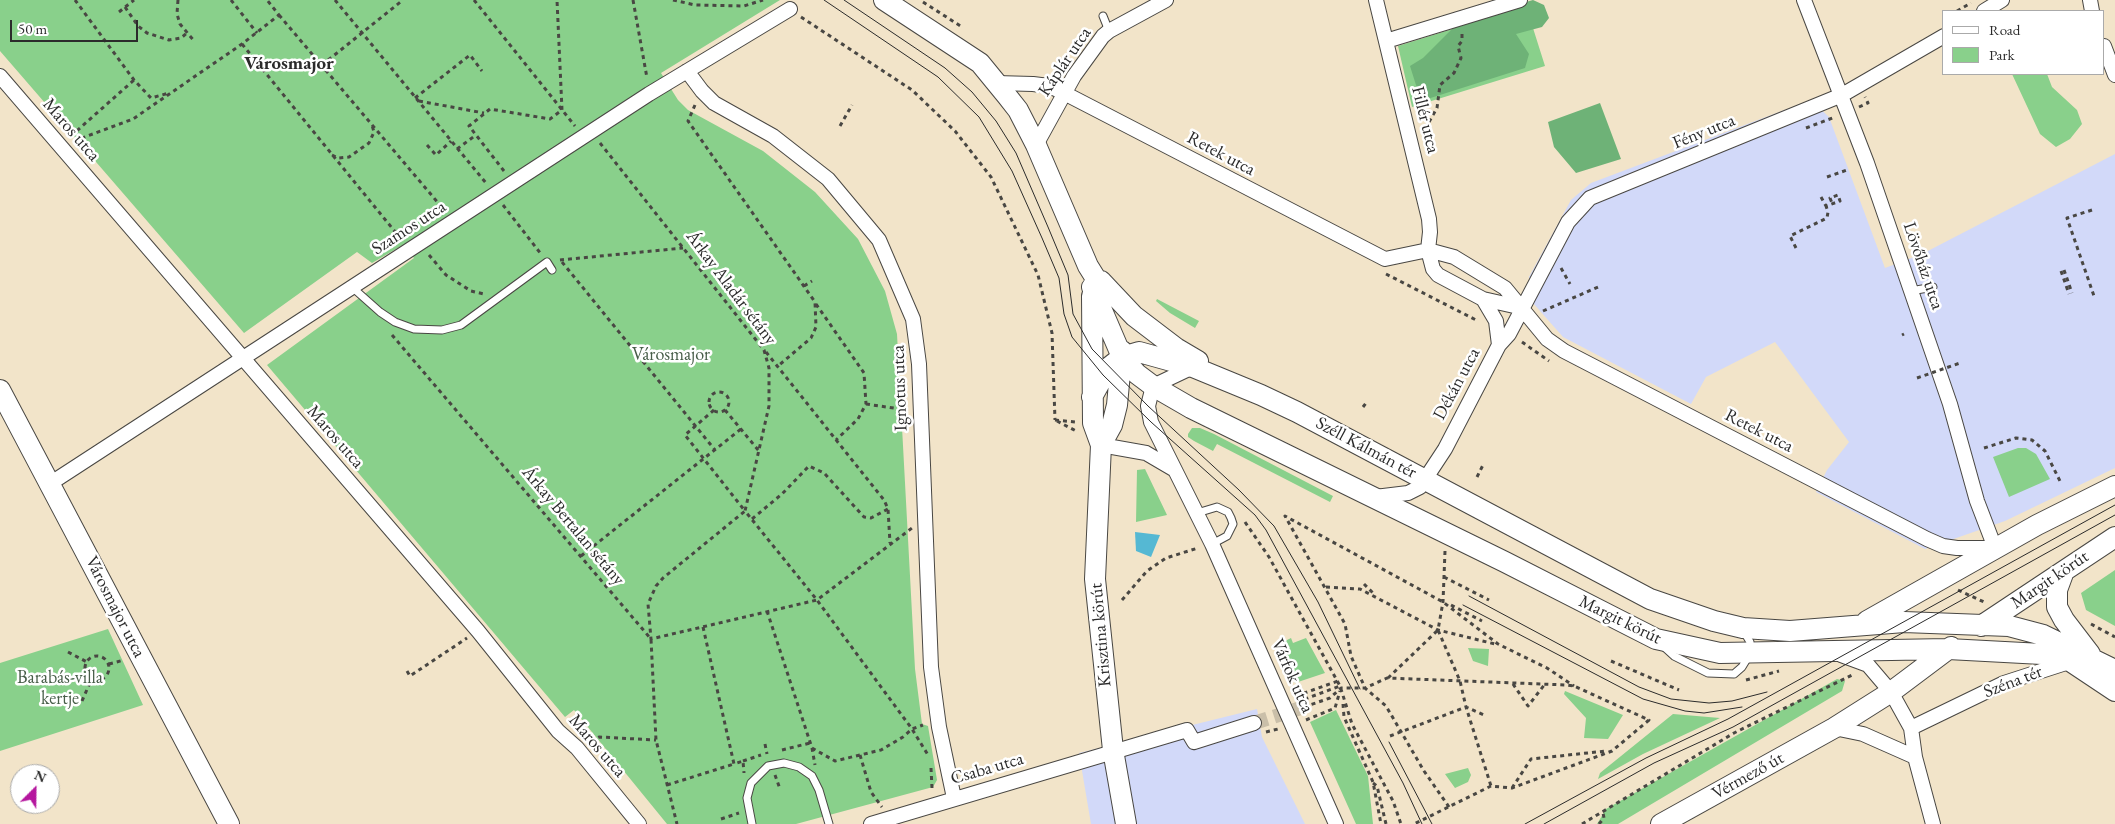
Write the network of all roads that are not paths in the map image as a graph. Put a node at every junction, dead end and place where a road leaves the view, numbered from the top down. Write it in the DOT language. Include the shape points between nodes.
graph roads {
  1 [pos="884,0"];
  2 [pos="1166,0"];
  3 [pos="1376,0"];
  4 [pos="1520,0"];
  5 [pos="1804,0"];
  6 [pos="2002,0"];
  7 [pos="790,9"];
  8 [pos="1986,10"];
  9 [pos="1103,16"];
  10 [pos="1109,31"];
  11 [pos="1942,37"];
  12 [pos="1386,41"];
  13 [pos="2105,49"];
  14 [pos="687,71"];
  15 [pos="2115,75"];
  16 [pos="0,76"];
  17 [pos="996,83"];
  18 [pos="1064,93"];
  19 [pos="1842,95"];
  20 [pos="1036,145"];
  21 [pos="1428,250"];
  22 [pos="1088,266"];
  23 [pos="552,270"];
  24 [pos="1092,287"];
  25 [pos="1933,287"];
  26 [pos="353,288"];
  27 [pos="1911,291"];
  28 [pos="1483,299"];
  29 [pos="1523,308"];
  30 [pos="1499,345"];
  31 [pos="1161,353"];
  32 [pos="1122,357"];
  33 [pos="244,359"];
  34 [pos="1193,367"];
  35 [pos="1153,382"];
  36 [pos="0,390"];
  37 [pos="1261,395"];
  38 [pos="1092,397"];
  39 [pos="1117,405"];
  40 [pos="1101,445"];
  41 [pos="1176,470"];
  42 [pos="1425,479"];
  43 [pos="51,483"];
  44 [pos="2115,486"];
  45 [pos="1374,498"];
  46 [pos="1198,513"];
  47 [pos="2115,537"];
  48 [pos="1212,544"];
  49 [pos="1995,548"];
  50 [pos="2064,571"];
  51 [pos="1860,624"];
  52 [pos="1985,624"];
  53 [pos="1742,628"];
  54 [pos="1948,649"];
  55 [pos="1831,652"];
  56 [pos="1750,654"];
  57 [pos="2094,660"];
  58 [pos="2070,662"];
  59 [pos="2114,683"];
  60 [pos="1891,692"];
  61 [pos="1258,728"];
  62 [pos="1834,728"];
  63 [pos="1911,728"];
  64 [pos="1113,750"];
  65 [pos="1915,757"];
  66 [pos="954,798"];
  67 [pos="892,821"];
  68 [pos="229,824"];
  69 [pos="639,824"];
  70 [pos="752,824"];
  71 [pos="829,824"];
  72 [pos="871,824"];
  73 [pos="1126,824"];
  74 [pos="1336,824"];
  75 [pos="1661,824"];
  76 [pos="1933,824"];
  1 -- 17 [label="main road" via="980,64"];
  2 -- 10 [label="street, Káplár utca"];
  3 -- 12 [label="street, Fillér utca"];
  4 -- 12 [label="street"];
  5 -- 19 [label="street, Lövőház utca"];
  6 -- 8 [label="street"];
  7 -- 14 [label="street, Szamos utca"];
  9 -- 10 [label="lane"];
  10 -- 18 [label="street, Káplár utca"];
  11 -- 19 [label="street, Fény utca"];
  12 -- 21 [label="street, Fillér utca" via="1429,219"];
  13 -- 15 [label="street"];
  14 -- 26 [label="street, Szamos utca"];
  14 -- 66 [label="street, Ignotus utca" via="714,102 772,136 828,179 872,229 914,322 931,667 942,746"];
  16 -- 33 [label="street, Maros utca"];
  17 -- 18 [label="street, Retek utca" via="1049,86"];
  17 -- 20 [label="main road" via="1018,110"];
  18 -- 20 [label="street, Káplár utca"];
  18 -- 21 [label="street, Retek utca" via="1385,259"];
  19 -- 27 [label="street, Lövőház utca"];
  19 -- 29 [label="street, Fény utca" via="1590,198 1568,222"];
  20 -- 22 [label="main road"];
  21 -- 28 [label="street" via="1438,275"];
  21 -- 29 [label="street, Retek utca" via="1454,257 1487,276"];
  22 -- 24 [label="main road"];
  22 -- 31 [label="main road" via="1134,316"];
  22 -- 32 [label="main road" via="1119,325"];
  23 -- 26 [label="lane" via="548,262 461,325 442,330 421,330 396,322"];
  24 -- 32 [label="main road"];
  24 -- 38 [label="main road"];
  25 -- 27 [label="lane"];
  26 -- 33 [label="street, Szamos utca"];
  27 -- 49 [label="street, Lövőház utca" via="1950,404 1977,501"];
  28 -- 29 [label="street"];
  28 -- 30 [label="street" via="1496,321"];
  29 -- 30 [label="street, Dékán utca"];
  29 -- 49 [label="street, Retek utca" via="1547,339 1564,351 1927,539 1957,548"];
  30 -- 42 [label="street, Dékán utca" via="1445,449"];
  31 -- 32 [label="main road, Széll Kálmán tér" via="1138,352"];
  31 -- 34 [label="main road, Széll Kálmán tér"];
  31 -- 37 [label="main road"];
  32 -- 35 [label="main road" via="1137,374"];
  32 -- 38 [label="main road" via="1108,368"];
  32 -- 39 [label="main road"];
  33 -- 43 [label="street, Szamos utca"];
  33 -- 69 [label="street, Maros utca"];
  34 -- 35 [label="street"];
  34 -- 37 [label="main road, Széll Kálmán tér"];
  35 -- 39 [label="main road" via="1131,390"];
  35 -- 41 [label="street, Várfok utca" via="1148,406 1151,422"];
  35 -- 45 [label="main road" via="1191,408"];
  36 -- 43 [label="main road, Városmajor utca"];
  37 -- 42 [label="main road, Széll Kálmán tér"];
  38 -- 40 [label="main road, Krisztina körút" via="1093,423"];
  39 -- 40 [label="main road, Krisztina körút" via="1112,425"];
  40 -- 41 [label="street" via="1146,453"];
  40 -- 64 [label="main road, Krisztina körút" via="1095,580"];
  41 -- 46 [label="street, Várfok utca"];
  42 -- 45 [label="street, Széll Kálmán tér" via="1414,491"];
  42 -- 53 [label="main road, Margit körút" via="1650,598 1687,613"];
  43 -- 68 [label="main road, Városmajor utca"];
  44 -- 49 [label="main road"];
  45 -- 56 [label="main road, Margit körút" via="1656,640 1720,653"];
  46 -- 48 [label="street, Várfok utca"];
  46 -- 48 [label="lane" via="1217,508 1228,512 1231,518 1233,524 1227,536"];
  47 -- 50 [label="main road, Margit körút"];
  48 -- 74 [label="street, Várfok utca"];
  49 -- 51 [label="main road"];
  50 -- 52 [label="main road, Margit körút"];
  50 -- 57 [label="main road" via="2058,590 2058,607"];
  51 -- 52 [label="main road, Széna tér"];
  51 -- 53 [label="main road, Margit körút" via="1790,631"];
  52 -- 54 [label="main road"];
  52 -- 57 [label="main road, Széna tér" via="2009,626 2043,635"];
  53 -- 56 [label="lane" via="1750,642"];
  54 -- 55 [label="main road, Margit körút"];
  54 -- 58 [label="main road, Széna tér" via="2042,654"];
  54 -- 60 [label="main road, Vérmező út"];
  55 -- 56 [label="main road, Margit körút"];
  55 -- 60 [label="street" via="1868,665"];
  57 -- 59 [label="main road, Széna tér"];
  58 -- 59 [label="main road"];
  58 -- 63 [label="street, Széna tér" via="2004,683"];
  60 -- 62 [label="main road, Vérmező út"];
  60 -- 63 [label="street"];
  61 -- 64 [label="street, Csaba utca" via="1194,742 1187,730"];
  62 -- 65 [label="street" via="1863,734"];
  62 -- 75 [label="main road, Vérmező út"];
  63 -- 65 [label="street"];
  64 -- 66 [label="street, Csaba utca"];
  64 -- 73 [label="main road, Krisztina körút"];
  65 -- 76 [label="street"];
  66 -- 67 [label="street, Csaba utca"];
  67 -- 72 [label="street, Csaba utca"];
  70 -- 71 [label="lane" via="748,808 751,783 762,770 776,764 792,764 806,771 817,783"];
}
